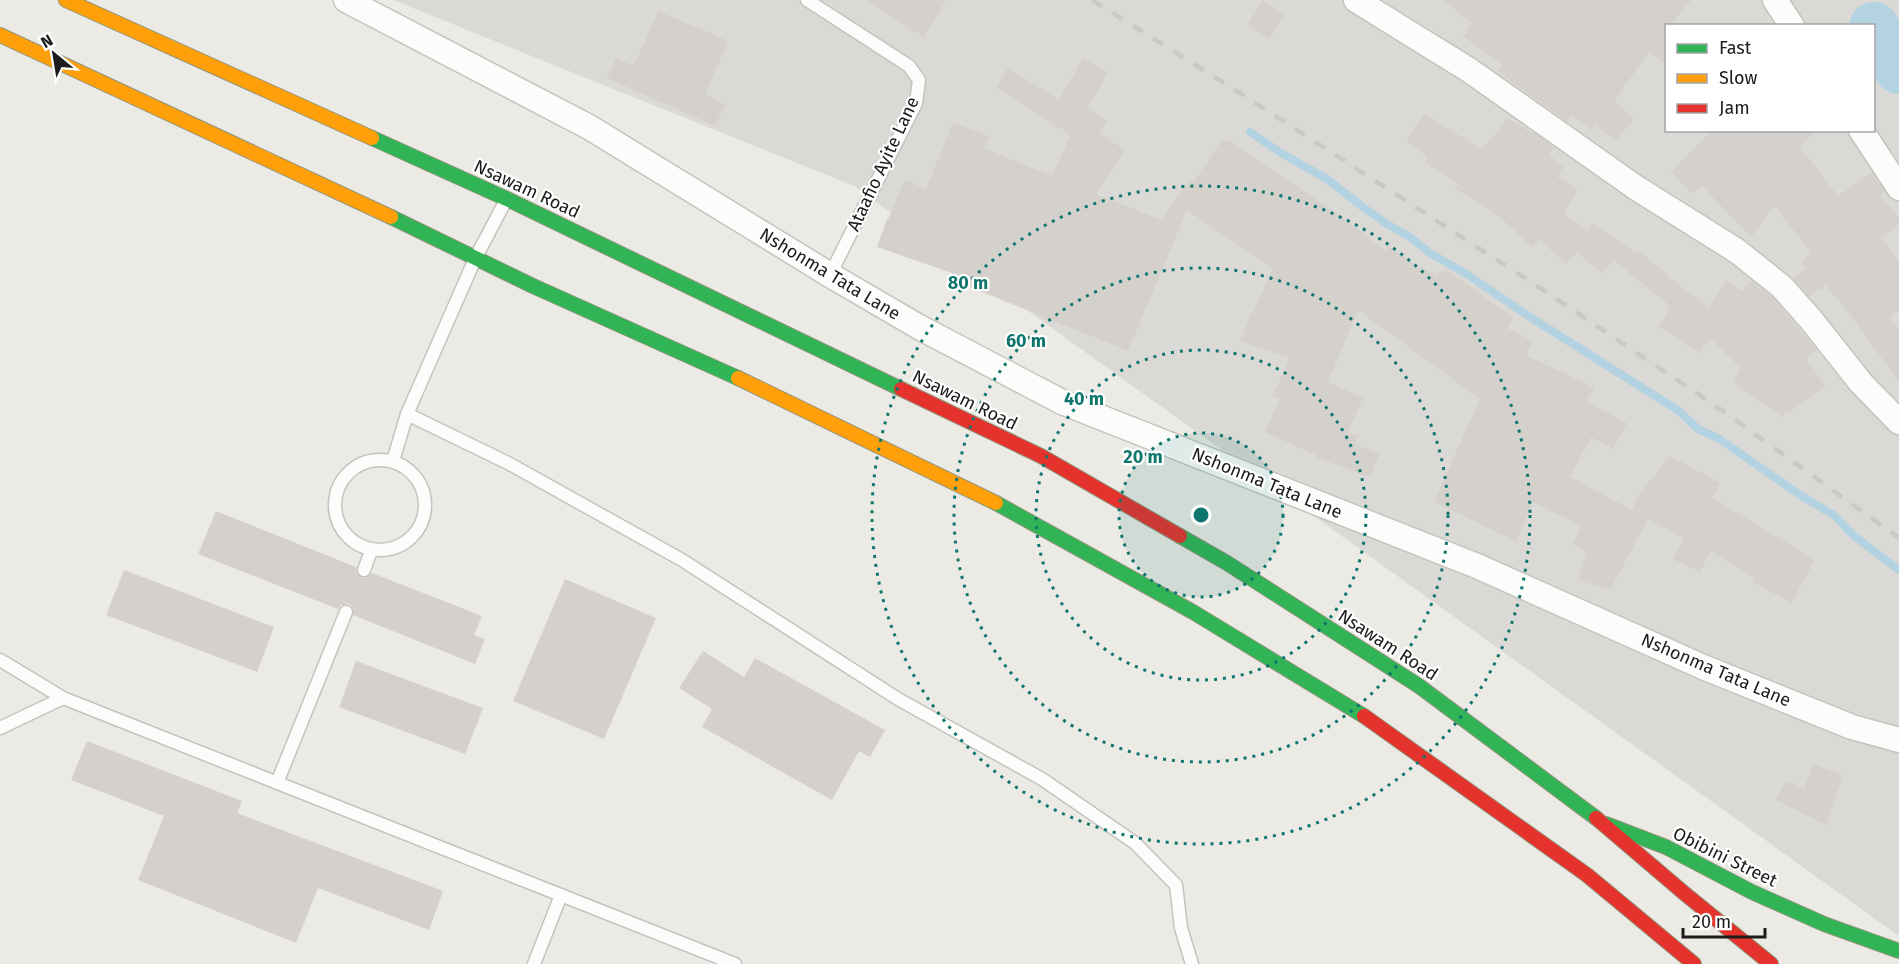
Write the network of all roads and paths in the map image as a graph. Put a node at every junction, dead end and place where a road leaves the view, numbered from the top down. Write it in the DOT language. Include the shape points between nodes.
graph roads {
  1 [pos="66,0"];
  2 [pos="345,0"];
  3 [pos="807,0"];
  4 [pos="1356,0"];
  5 [pos="1775,0"];
  6 [pos="1791,24"];
  7 [pos="0,35"];
  8 [pos="1862,132"];
  9 [pos="1899,188"];
  10 [pos="507,199"];
  11 [pos="475,259"];
  12 [pos="830,275"];
  13 [pos="407,414"];
  14 [pos="1899,422"];
  15 [pos="393,461"];
  16 [pos="371,551"];
  17 [pos="364,570"];
  18 [pos="346,612"];
  19 [pos="0,660"];
  20 [pos="63,698"];
  21 [pos="0,728"];
  22 [pos="1899,740"];
  23 [pos="277,783"];
  24 [pos="1602,822"];
  25 [pos="561,895"];
  26 [pos="1899,951"];
  27 [pos="1191,963"];
  28 [pos="534,964"];
  29 [pos="735,964"];
  30 [pos="1694,964"];
  31 [pos="1771,964"];
  1 -- 10 [label="main road, Nsawam Road"];
  2 -- 12 [label="street, Nshonma Tata Lane" via="589,127"];
  3 -- 12 [label="lane, Ataafio Ayite Lane" via="909,66 919,80 916,103"];
  4 -- 14 [label="street" via="1469,70 1635,187 1737,251 1782,287 1861,383"];
  5 -- 6 [label="street"];
  7 -- 11 [label="main road"];
  8 -- 9 [label="street"];
  10 -- 11 [label="lane"];
  10 -- 24 [label="main road, Nsawam Road" via="1041,456 1227,562 1419,686"];
  11 -- 13 [label="lane"];
  11 -- 30 [label="main road" via="774,394 1013,512 1193,612 1375,723 1587,875"];
  12 -- 22 [label="street, Nshonma Tata Lane" via="1062,402 1477,566 1852,727"];
  13 -- 15 [label="lane"];
  13 -- 27 [label="lane" via="508,463 682,560 898,699 1042,780 1135,843 1176,885 1180,928"];
  15 -- 16 [label="lane" via="410,470 422,486 426,506 422,525 409,541 391,550"];
  15 -- 16 [label="lane" via="368,461 346,473 334,495 335,520 349,540"];
  16 -- 17 [label="lane"];
  18 -- 23 [label="lane"];
  19 -- 20 [label="lane"];
  20 -- 21 [label="lane"];
  20 -- 23 [label="lane"];
  23 -- 25 [label="lane"];
  24 -- 26 [label="main road, Obibini Street" via="1666,847 1824,924"];
  24 -- 31 [label="main road, Nsawam Road"];
  25 -- 28 [label="lane"];
  25 -- 29 [label="lane"];
}
